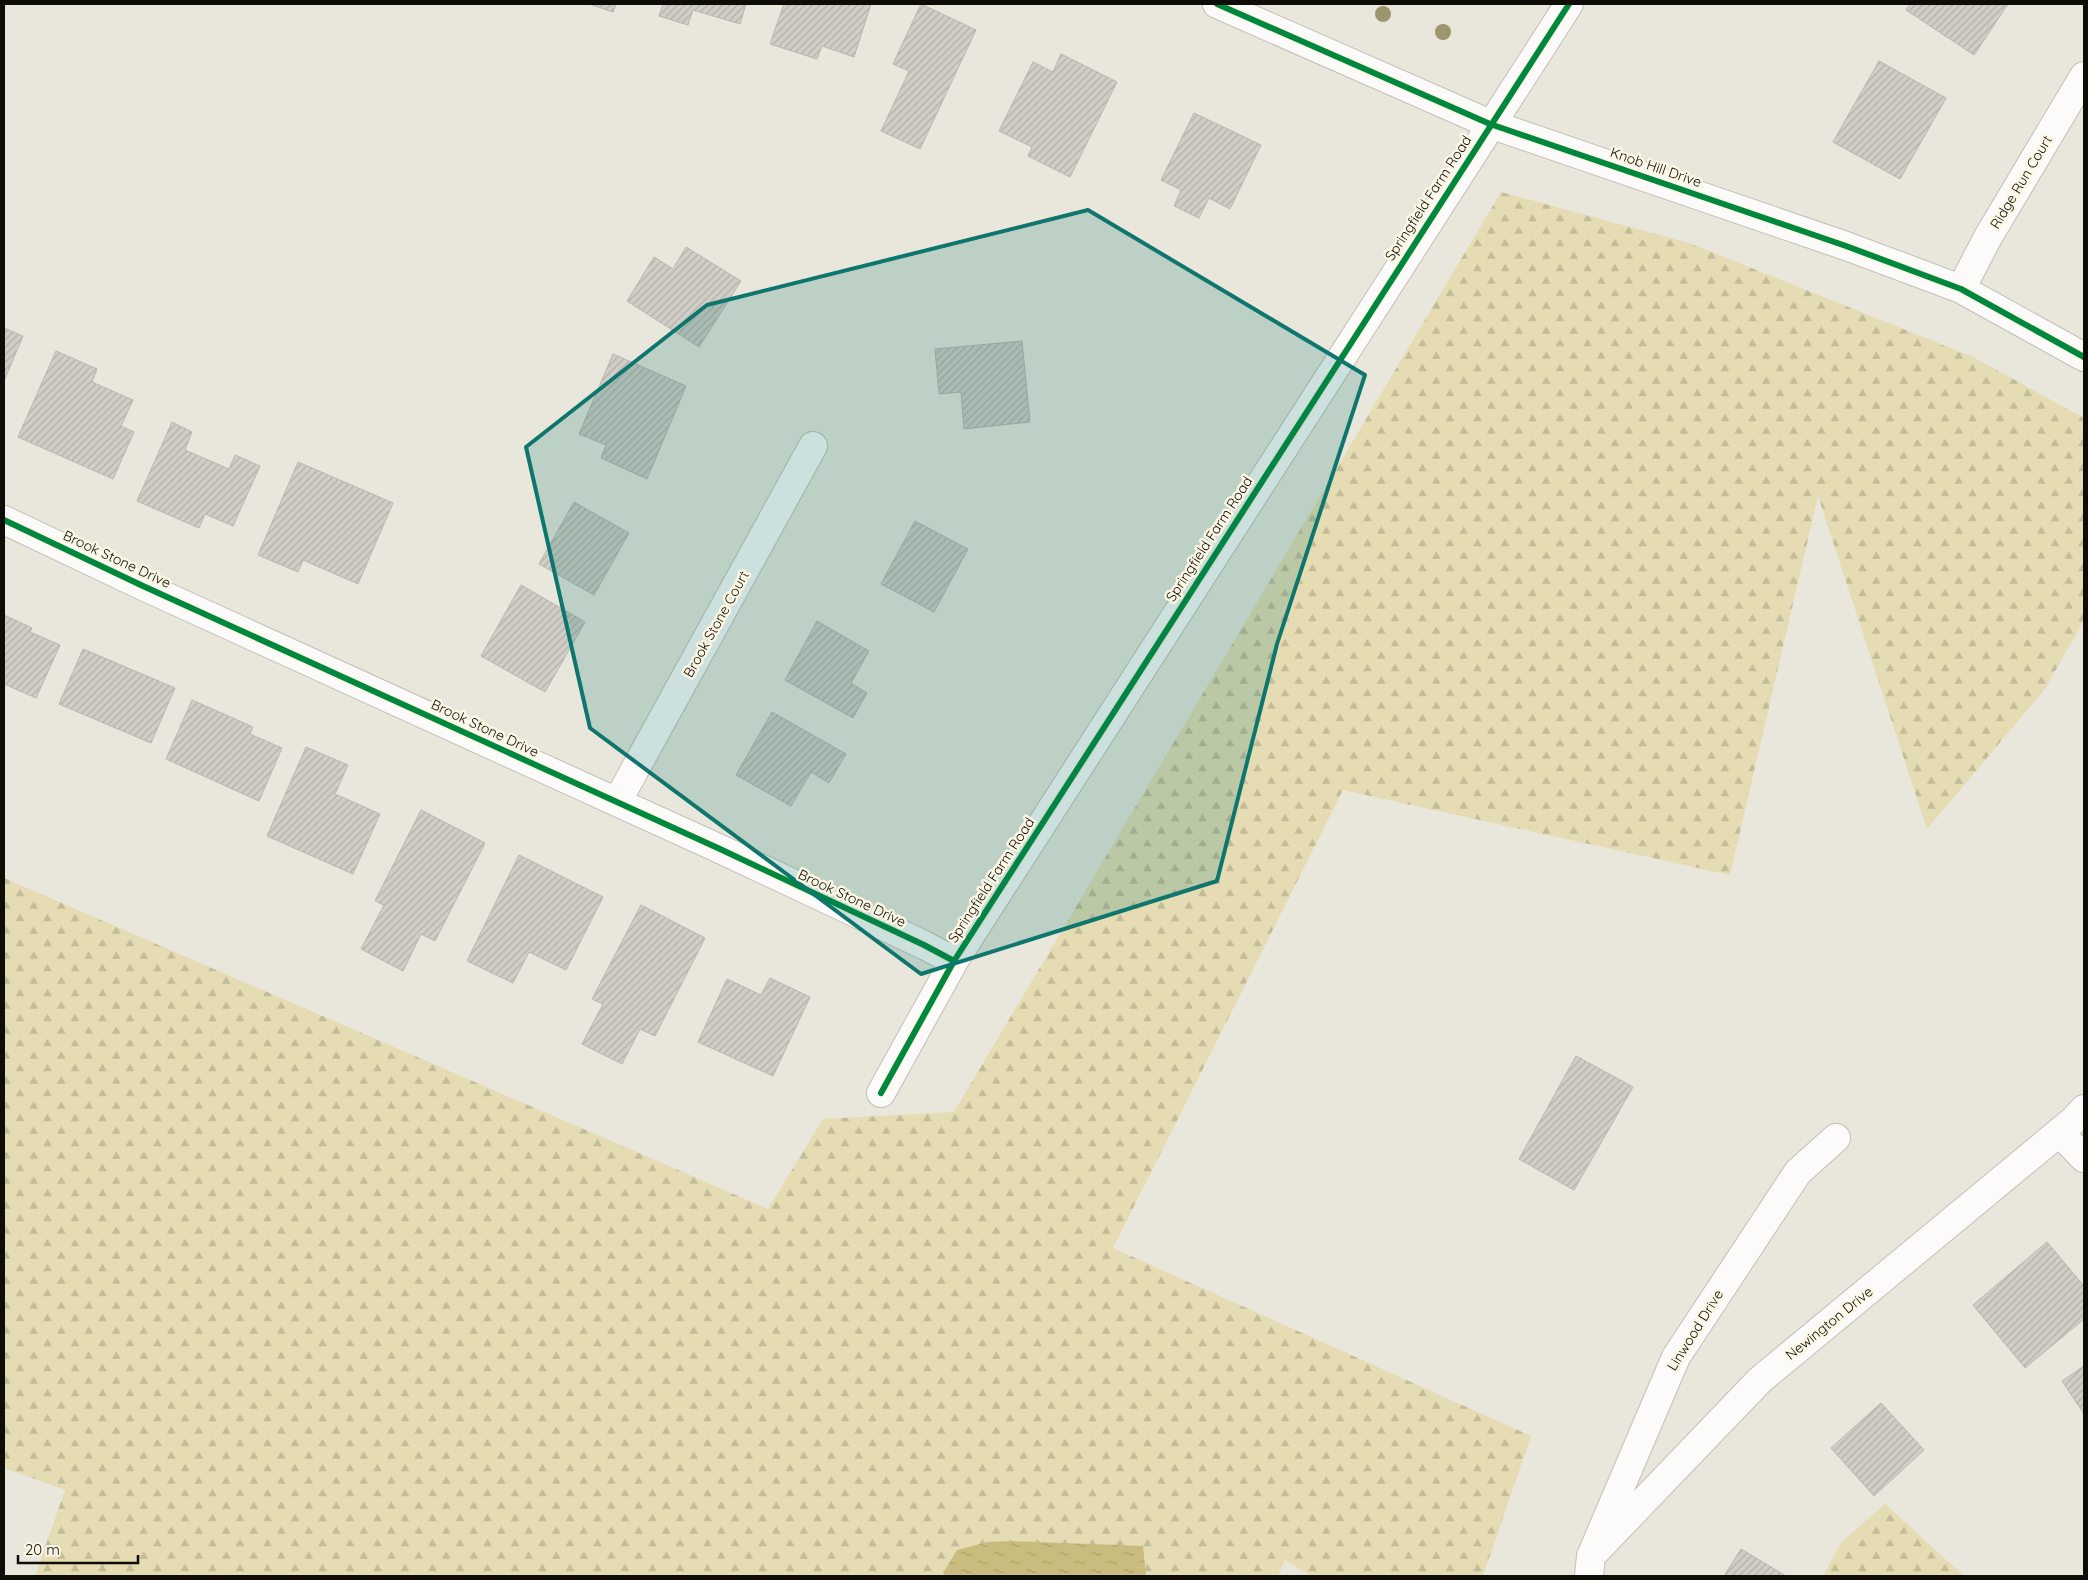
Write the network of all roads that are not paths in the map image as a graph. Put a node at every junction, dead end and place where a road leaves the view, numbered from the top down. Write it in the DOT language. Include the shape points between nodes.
graph roads {
  1 [pos="1217,4"];
  2 [pos="1568,4"];
  3 [pos="2084,76"];
  4 [pos="1490,124"];
  5 [pos="1961,289"];
  6 [pos="2084,357"];
  7 [pos="813,446"];
  8 [pos="4,520"];
  9 [pos="617,802"];
  10 [pos="954,961"];
  11 [pos="881,1093"];
  12 [pos="2084,1109"];
  13 [pos="2059,1132"];
  14 [pos="1836,1138"];
  15 [pos="2084,1158"];
  16 [pos="1590,1566"];
  1 -- 4 [label="street, Knob Hill Drive"];
  2 -- 4 [label="street, Springfield Farm Road"];
  3 -- 5 [label="street, Ridge Run Court" via="1988,237"];
  4 -- 5 [label="street, Knob Hill Drive" via="1846,246"];
  4 -- 10 [label="street, Springfield Farm Road"];
  5 -- 6 [label="street, Knob Hill Drive"];
  7 -- 9 [label="street, Brook Stone Court"];
  8 -- 9 [label="street, Brook Stone Drive"];
  9 -- 10 [label="street, Brook Stone Drive"];
  10 -- 11 [label="street, Springfield Farm Road"];
  12 -- 13 [label="street, Newington Drive"];
  13 -- 15 [label="street"];
  13 -- 16 [label="street, Newington Drive" via="1760,1380"];
  14 -- 16 [label="street, Linwood Drive" via="1798,1172 1676,1357"];
}
